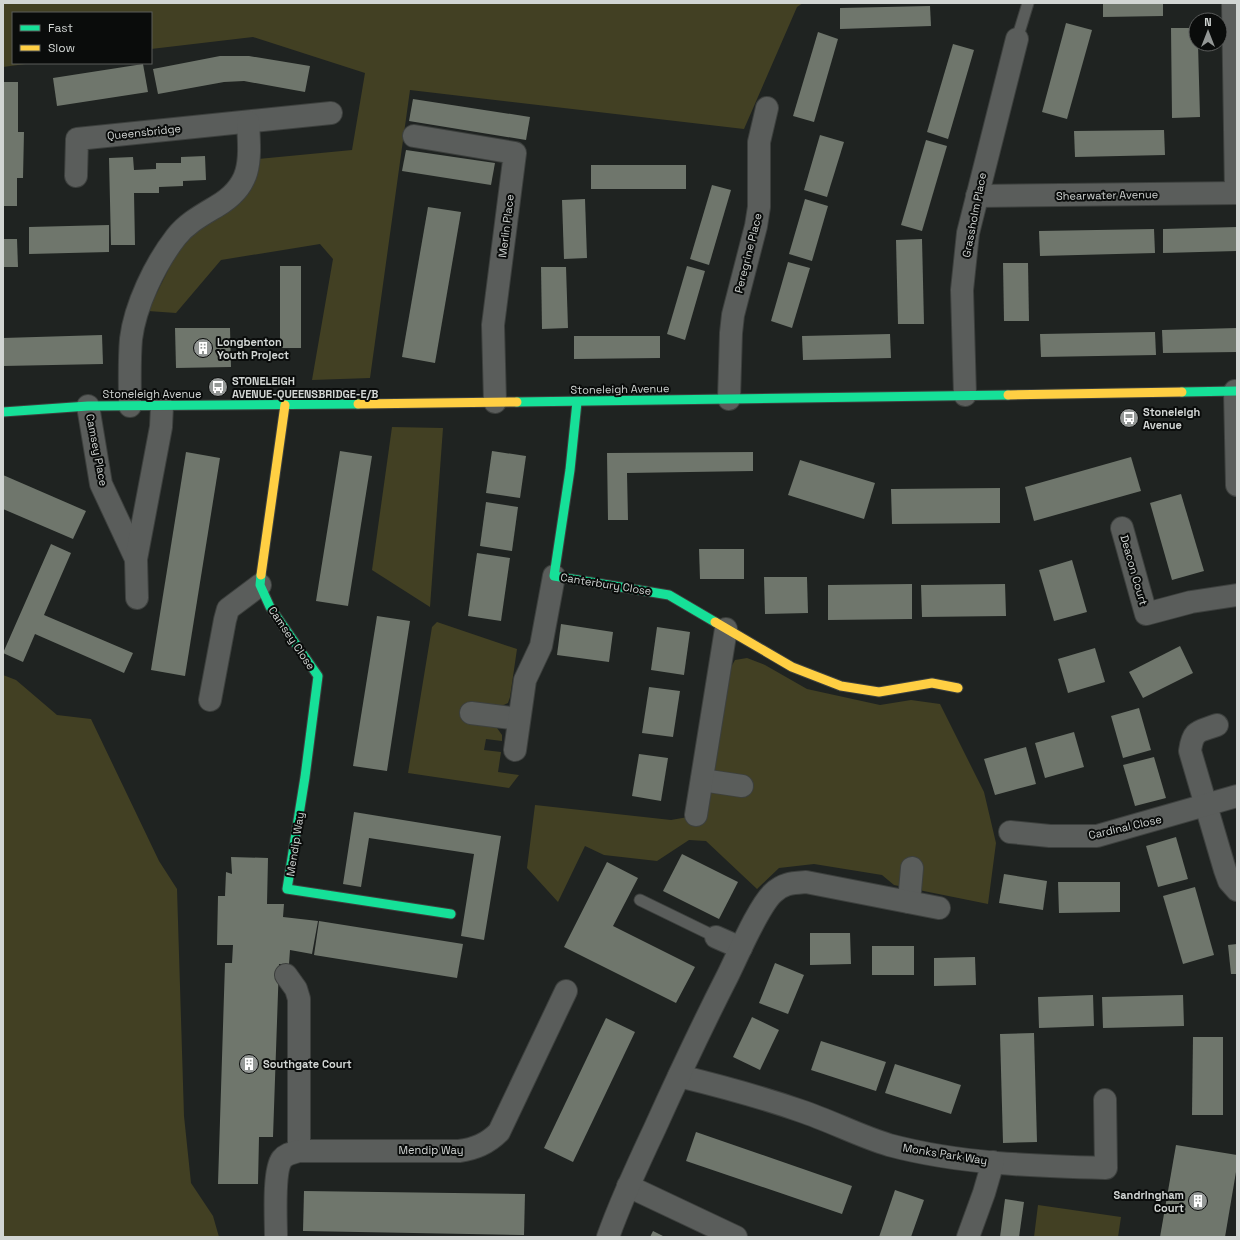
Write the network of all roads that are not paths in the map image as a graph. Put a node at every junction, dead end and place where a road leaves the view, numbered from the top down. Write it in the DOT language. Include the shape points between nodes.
graph roads {
  1 [pos="1028,3"];
  2 [pos="1233,3"];
  3 [pos="1017,38"];
  4 [pos="767,108"];
  5 [pos="331,113"];
  6 [pos="248,122"];
  7 [pos="414,136"];
  8 [pos="76,176"];
  9 [pos="1236,193"];
  10 [pos="977,196"];
  11 [pos="1236,391"];
  12 [pos="965,396"];
  13 [pos="729,399"];
  14 [pos="495,402"];
  15 [pos="577,402"];
  16 [pos="285,405"];
  17 [pos="88,406"];
  18 [pos="130,406"];
  19 [pos="162,406"];
  20 [pos="3,412"];
  21 [pos="1237,485"];
  22 [pos="1122,528"];
  23 [pos="136,559"];
  24 [pos="554,576"];
  25 [pos="260,585"];
  26 [pos="1237,595"];
  27 [pos="137,598"];
  28 [pos="726,629"];
  29 [pos="958,688"];
  30 [pos="210,700"];
  31 [pos="471,713"];
  32 [pos="519,719"];
  33 [pos="1217,724"];
  34 [pos="515,750"];
  35 [pos="306,777"];
  36 [pos="702,780"];
  37 [pos="742,786"];
  38 [pos="1237,796"];
  39 [pos="1207,805"];
  40 [pos="696,816"];
  41 [pos="1010,832"];
  42 [pos="912,868"];
  43 [pos="1237,890"];
  44 [pos="640,900"];
  45 [pos="909,902"];
  46 [pos="939,908"];
  47 [pos="451,914"];
  48 [pos="716,937"];
  49 [pos="741,948"];
  50 [pos="286,975"];
  51 [pos="566,991"];
  52 [pos="679,1076"];
  53 [pos="1106,1100"];
  54 [pos="298,1151"];
  55 [pos="993,1162"];
  56 [pos="628,1186"];
  57 [pos="276,1237"];
  58 [pos="608,1237"];
  59 [pos="736,1237"];
  60 [pos="968,1237"];
  1 -- 3 [label="lane"];
  2 -- 9 [label="street"];
  3 -- 10 [label="street, Grassholm Place"];
  4 -- 13 [label="street, Peregrine Place" via="759,142 759,207 756,226 731,327"];
  5 -- 6 [label="street, Queensbridge"];
  6 -- 8 [label="street, Queensbridge" via="77,139"];
  6 -- 18 [label="street" via="250,156 241,186 231,197 200,215 176,237 163,256 143,297 134,320 131,339"];
  7 -- 14 [label="street, Merlin Place" via="515,152 493,325"];
  9 -- 10 [label="street, Shearwater Avenue"];
  10 -- 12 [label="street, Grassholm Place" via="968,233 962,290"];
  11 -- 12 [label="street, Stoneleigh Avenue"];
  11 -- 21 [label="street"];
  12 -- 13 [label="street, Stoneleigh Avenue"];
  13 -- 15 [label="street, Stoneleigh Avenue"];
  14 -- 15 [label="street, Stoneleigh Avenue"];
  14 -- 16 [label="street, Stoneleigh Avenue"];
  15 -- 24 [label="street, Canterbury Close"];
  16 -- 19 [label="street, Stoneleigh Avenue"];
  16 -- 25 [label="street"];
  17 -- 18 [label="street, Stoneleigh Avenue"];
  17 -- 20 [label="street, Stoneleigh Avenue"];
  17 -- 23 [label="street, Camsey Place" via="101,484"];
  18 -- 19 [label="street, Stoneleigh Avenue"];
  19 -- 23 [label="street" via="161,427"];
  22 -- 26 [label="street, Deacon Court" via="1146,614 1196,600"];
  23 -- 27 [label="street"];
  24 -- 28 [label="street, Canterbury Close" via="669,595"];
  24 -- 32 [label="street" via="545,634 542,646 525,680"];
  25 -- 30 [label="street" via="228,609"];
  25 -- 35 [label="street, Camsey Close" via="270,607 318,676"];
  28 -- 29 [label="street, Canterbury Close" via="802,672 835,684 880,692 928,682 946,683"];
  28 -- 36 [label="street"];
  31 -- 32 [label="street"];
  32 -- 34 [label="street"];
  33 -- 39 [label="street" via="1198,732 1192,738 1190,751"];
  35 -- 47 [label="street, Mendip Way" via="287,889"];
  36 -- 37 [label="street"];
  36 -- 40 [label="street"];
  38 -- 39 [label="street, Cardinal Close"];
  39 -- 41 [label="street, Cardinal Close" via="1097,836 1050,836"];
  39 -- 43 [label="street" via="1225,870 1229,881"];
  42 -- 45 [label="street"];
  44 -- 48 [label="lane"];
  45 -- 46 [label="street"];
  45 -- 49 [label="street" via="806,882 791,883 781,886 772,894"];
  48 -- 49 [label="street"];
  49 -- 52 [label="street"];
  50 -- 54 [label="street" via="296,989 299,999"];
  51 -- 54 [label="street, Mendip Way" via="499,1132 491,1140 459,1151"];
  52 -- 55 [label="street, Monks Park Way" via="788,1106 889,1144 922,1153"];
  52 -- 56 [label="street"];
  53 -- 55 [label="street, Monks Park Way" via="1106,1168"];
  54 -- 57 [label="street" via="288,1154 279,1165"];
  55 -- 60 [label="street"];
  56 -- 58 [label="street"];
  56 -- 59 [label="street"];
}
